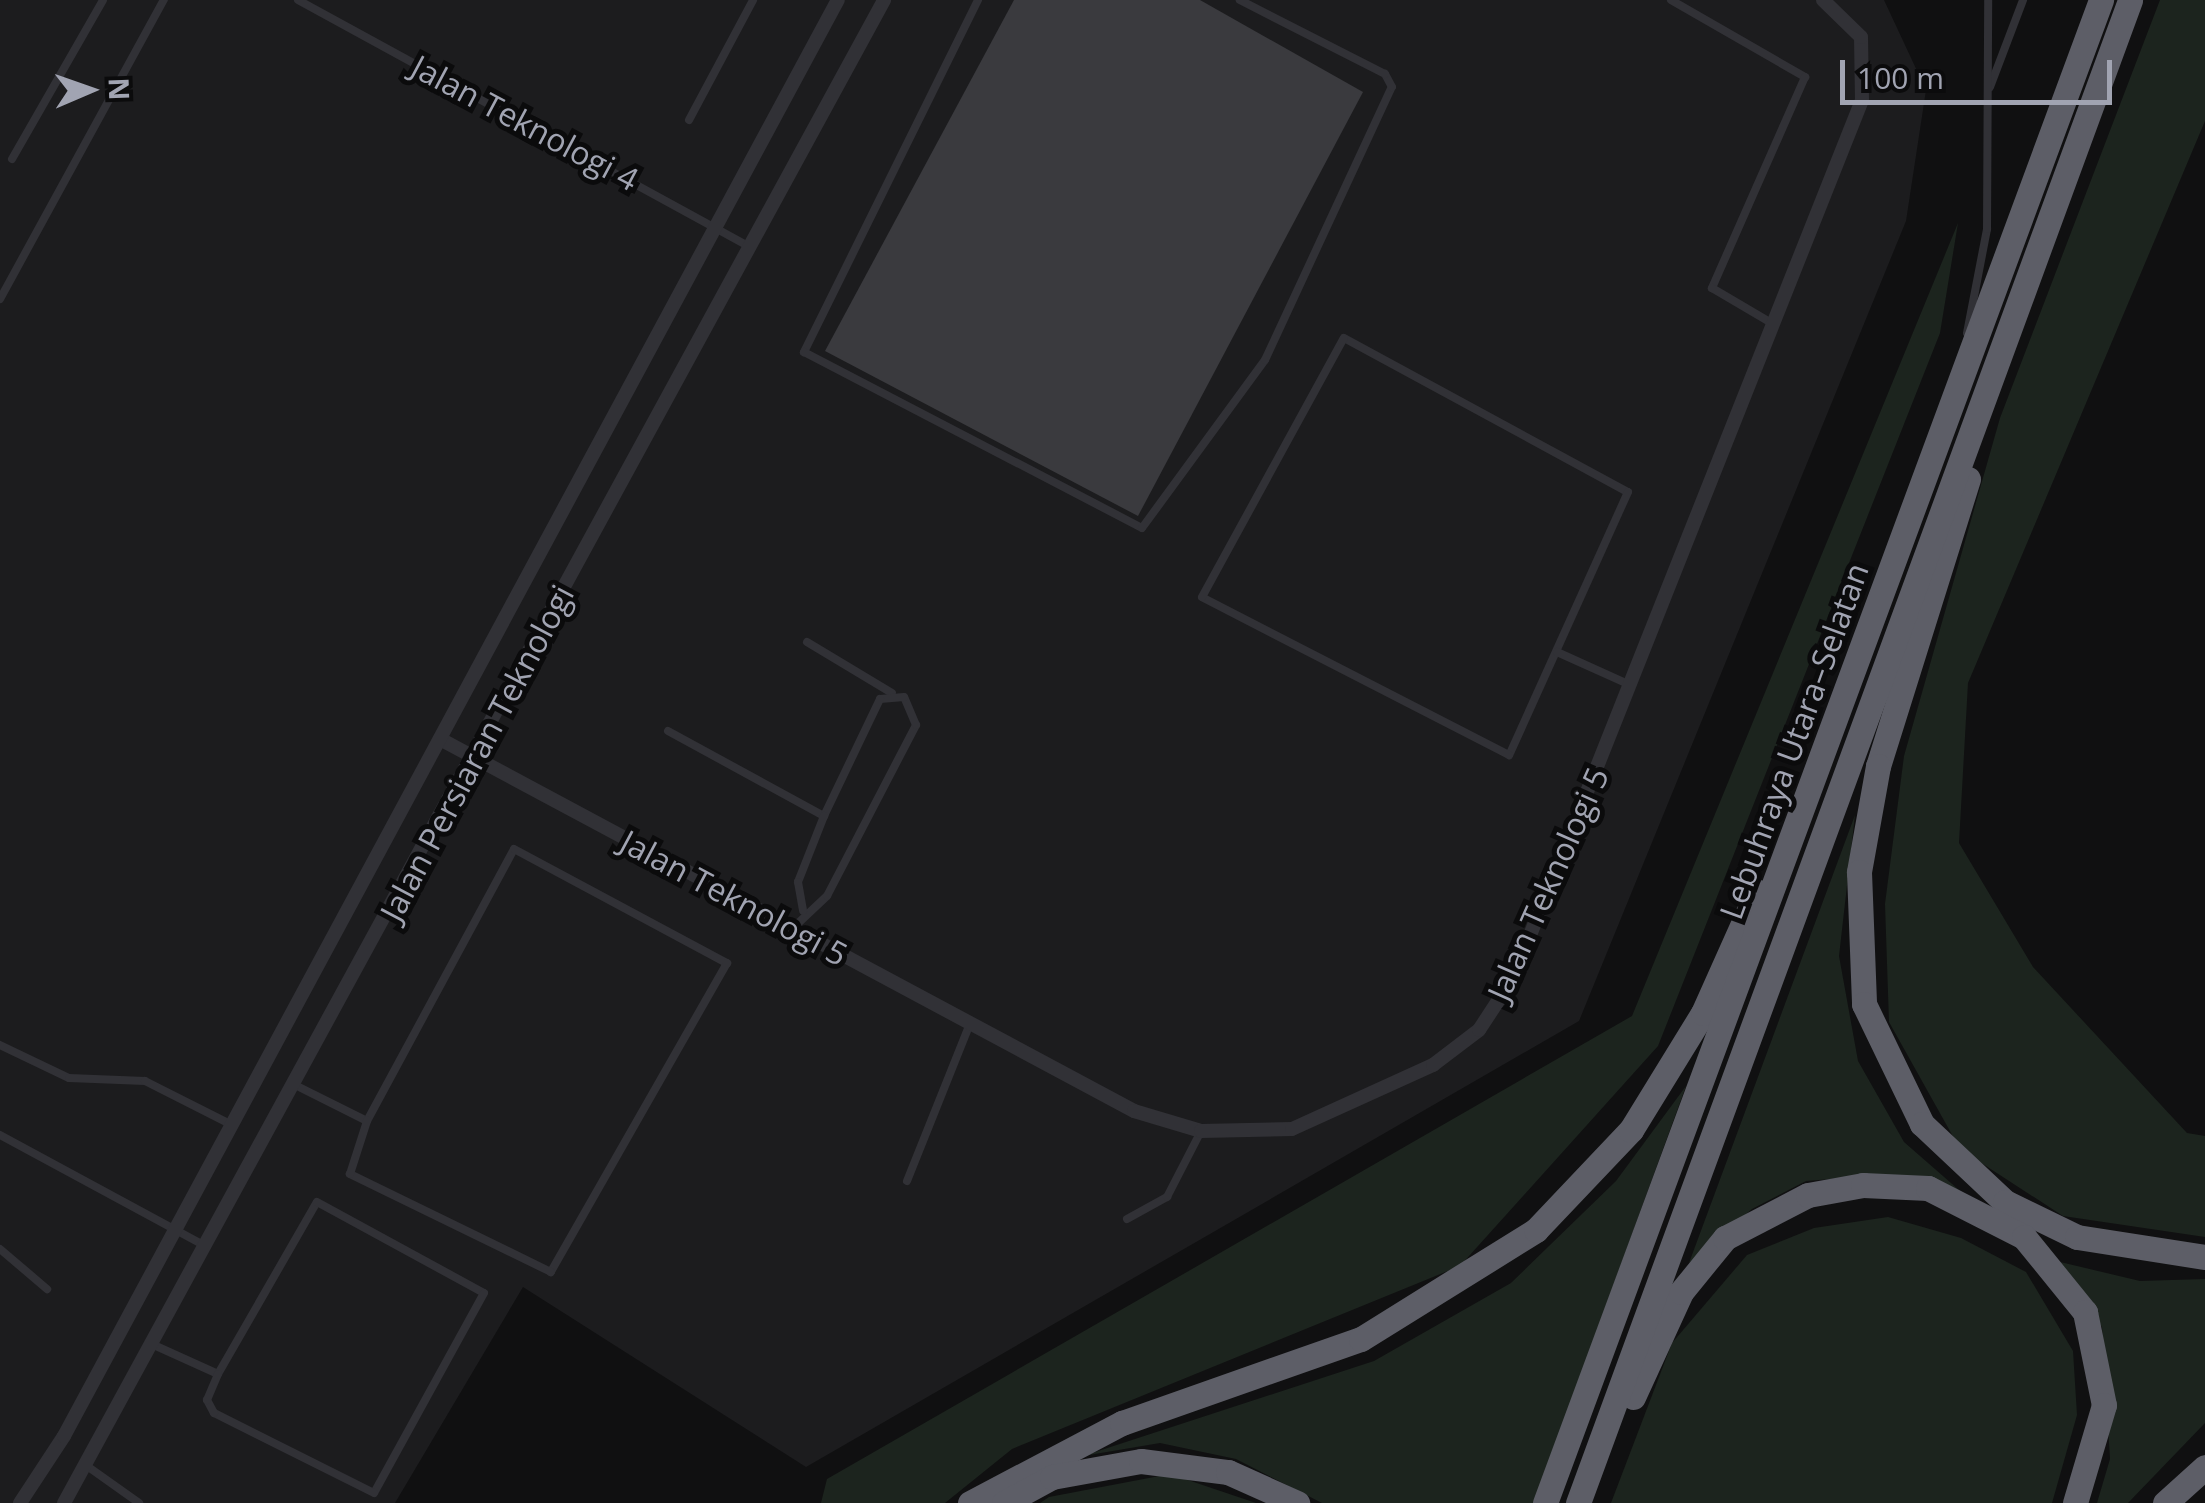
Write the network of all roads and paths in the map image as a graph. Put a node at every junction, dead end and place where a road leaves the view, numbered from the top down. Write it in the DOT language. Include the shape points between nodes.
graph roads {
  1 [pos="103,0"];
  2 [pos="164,0"];
  3 [pos="298,0"];
  4 [pos="753,0"];
  5 [pos="838,0"];
  6 [pos="884,0"];
  7 [pos="978,0"];
  8 [pos="1240,0"];
  9 [pos="1671,0"];
  10 [pos="1823,0"];
  11 [pos="1988,0"];
  12 [pos="2023,0"];
  13 [pos="2101,0"];
  14 [pos="2130,0"];
  15 [pos="1989,91"];
  16 [pos="689,120"];
  17 [pos="12,159"];
  18 [pos="717,228"];
  19 [pos="752,248"];
  20 [pos="2029,263"];
  21 [pos="0,300"];
  22 [pos="1775,325"];
  23 [pos="1967,367"];
  24 [pos="807,642"];
  25 [pos="1557,652"];
  26 [pos="1634,686"];
  27 [pos="892,692"];
  28 [pos="668,731"];
  29 [pos="440,739"];
  30 [pos="473,757"];
  31 [pos="1817,776"];
  32 [pos="824,816"];
  33 [pos="802,911"];
  34 [pos="793,930"];
  35 [pos="969,1026"];
  36 [pos="0,1046"];
  37 [pos="297,1086"];
  38 [pos="367,1120"];
  39 [pos="230,1124"];
  40 [pos="1201,1130"];
  41 [pos="0,1135"];
  42 [pos="908,1181"];
  43 [pos="1126,1218"];
  44 [pos="176,1229"];
  45 [pos="209,1248"];
  46 [pos="0,1249"];
  47 [pos="2205,1257"];
  48 [pos="47,1289"];
  49 [pos="156,1346"];
  50 [pos="218,1374"];
  51 [pos="87,1466"];
  52 [pos="2205,1467"];
  53 [pos="20,1503"];
  54 [pos="64,1503"];
  55 [pos="140,1503"];
  56 [pos="970,1503"];
  57 [pos="1004,1503"];
  58 [pos="1297,1503"];
  59 [pos="1545,1503"];
  60 [pos="1581,1503"];
  61 [pos="2075,1503"];
  62 [pos="2165,1503"];
  1 -- 17 [label="lane"];
  2 -- 21 [label="lane"];
  3 -- 18 [label="lane, Jalan Teknologi 4"];
  4 -- 16 [label="lane"];
  5 -- 18 [label="street, Jalan Persiaran Teknologi"];
  6 -- 19 [label="street, Jalan Persiaran Teknologi"];
  7 -- 8 [label="lane" via="804,352 1142,528 1265,360 1392,87 1384,74"];
  9 -- 22 [label="lane" via="1805,77 1712,288"];
  10 -- 22 [label="street, Jalan Teknologi 5" via="1862,37 1868,80"];
  11 -- 15 [label="lane"];
  12 -- 15 [label="lane"];
  13 -- 23 [label="highway, Lebuhraya Utara–Selatan"];
  14 -- 20 [label="highway, Lebuhraya Utara–Selatan"];
  15 -- 23 [label="lane" via="1987,229 1967,315"];
  18 -- 19 [label="lane, Jalan Teknologi 4"];
  18 -- 29 [label="street, Jalan Persiaran Teknologi"];
  19 -- 30 [label="street, Jalan Persiaran Teknologi"];
  20 -- 47 [label="highway" via="2010,356 1878,766 1859,872 1864,1004 1922,1124 2004,1202 2077,1237"];
  20 -- 60 [label="highway, Lebuhraya Utara–Selatan"];
  22 -- 26 [label="street, Jalan Teknologi 5"];
  23 -- 31 [label="highway, Lebuhraya Utara–Selatan"];
  24 -- 27 [label="lane"];
  25 -- 25 [label="lane" via="1516,747 1503,756 1204,602 1203,586 1339,341 1354,339 1626,488 1628,502"];
  25 -- 26 [label="lane"];
  26 -- 40 [label="street, Jalan Teknologi 5" via="1513,978 1478,1030 1433,1066 1318,1121 1266,1132"];
  27 -- 32 [label="lane" via="880,699"];
  27 -- 33 [label="lane" via="914,708 916,726 827,896"];
  28 -- 32 [label="lane"];
  29 -- 30 [label="street, Jalan Teknologi 5"];
  29 -- 39 [label="street, Jalan Persiaran Teknologi"];
  30 -- 34 [label="street, Jalan Teknologi 5"];
  30 -- 37 [label="street, Jalan Persiaran Teknologi"];
  31 -- 56 [label="highway" via="1668,1073 1631,1130 1536,1230 1361,1339 1122,1423"];
  31 -- 59 [label="highway, Lebuhraya Utara–Selatan"];
  32 -- 33 [label="lane" via="798,882"];
  33 -- 34 [label="lane"];
  34 -- 35 [label="street, Jalan Teknologi 5"];
  35 -- 40 [label="street, Jalan Teknologi 5" via="1087,1090"];
  35 -- 42 [label="lane"];
  36 -- 39 [label="lane" via="69,1078 145,1081"];
  37 -- 38 [label="lane"];
  37 -- 45 [label="street, Jalan Persiaran Teknologi"];
  38 -- 38 [label="lane" via="514,849 727,963 551,1272 350,1174"];
  39 -- 44 [label="street, Jalan Persiaran Teknologi"];
  40 -- 43 [label="lane" via="1168,1197"];
  41 -- 44 [label="lane"];
  44 -- 45 [label="lane"];
  44 -- 53 [label="street, Jalan Persiaran Teknologi"];
  45 -- 49 [label="street, Jalan Persiaran Teknologi"];
  46 -- 48 [label="lane"];
  49 -- 50 [label="lane"];
  49 -- 51 [label="street, Jalan Persiaran Teknologi"];
  50 -- 50 [label="lane" via="318,1202 484,1292 374,1493 214,1413 207,1400"];
  51 -- 54 [label="street, Jalan Persiaran Teknologi"];
  51 -- 55 [label="lane"];
  52 -- 62 [label="highway"];
  57 -- 58 [label="highway" via="1066,1473 1142,1461 1228,1472"];
  60 -- 61 [label="highway" via="1699,1264 1775,1206 1888,1184 1928,1188 1996,1217 2068,1282 2096,1343 2104,1405"];
}
